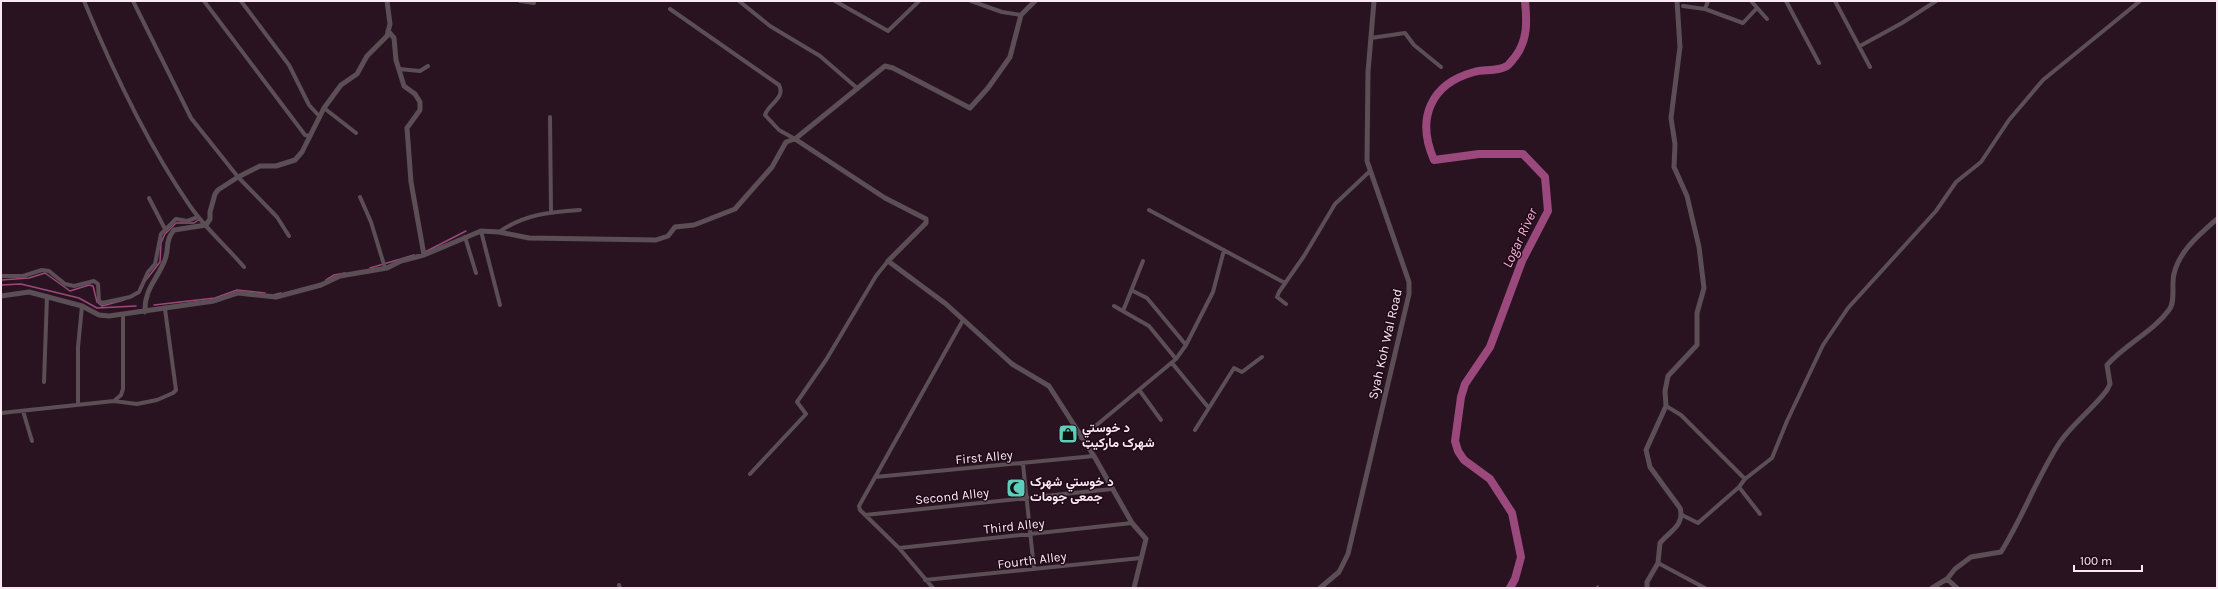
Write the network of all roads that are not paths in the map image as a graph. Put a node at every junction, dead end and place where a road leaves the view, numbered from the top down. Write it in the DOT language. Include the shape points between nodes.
graph roads {
  1 [pos="84,1"];
  2 [pos="133,1"];
  3 [pos="204,1"];
  4 [pos="241,1"];
  5 [pos="386,1"];
  6 [pos="520,1"];
  7 [pos="739,1"];
  8 [pos="835,1"];
  9 [pos="919,1"];
  10 [pos="971,1"];
  11 [pos="1035,1"];
  12 [pos="1374,1"];
  13 [pos="1676,1"];
  14 [pos="1708,1"];
  15 [pos="1751,1"];
  16 [pos="1786,1"];
  17 [pos="1834,1"];
  18 [pos="1936,1"];
  19 [pos="2140,1"];
  20 [pos="534,3"];
  21 [pos="1684,6"];
  22 [pos="1758,8"];
  23 [pos="670,9"];
  24 [pos="1705,9"];
  25 [pos="1021,15"];
  26 [pos="1767,19"];
  27 [pos="388,32"];
  28 [pos="1371,38"];
  29 [pos="1860,46"];
  30 [pos="1819,63"];
  31 [pos="428,66"];
  32 [pos="1441,67"];
  33 [pos="1870,67"];
  34 [pos="399,69"];
  35 [pos="857,88"];
  36 [pos="324,108"];
  37 [pos="320,117"];
  38 [pos="550,117"];
  39 [pos="356,133"];
  40 [pos="310,136"];
  41 [pos="795,139"];
  42 [pos="1369,172"];
  43 [pos="238,177"];
  44 [pos="360,197"];
  45 [pos="149,198"];
  46 [pos="580,210"];
  47 [pos="1150,210"];
  48 [pos="551,212"];
  49 [pos="198,217"];
  50 [pos="2217,219"];
  51 [pos="206,225"];
  52 [pos="165,229"];
  53 [pos="481,231"];
  54 [pos="499,232"];
  55 [pos="289,236"];
  56 [pos="465,236"];
  57 [pos="1224,250"];
  58 [pos="424,252"];
  59 [pos="888,261"];
  60 [pos="1143,261"];
  61 [pos="244,268"];
  62 [pos="385,268"];
  63 [pos="476,273"];
  64 [pos="1,276"];
  65 [pos="1285,283"];
  66 [pos="1133,290"];
  67 [pos="1,296"];
  68 [pos="47,296"];
  69 [pos="1286,304"];
  70 [pos="500,305"];
  71 [pos="82,306"];
  72 [pos="1114,306"];
  73 [pos="165,309"];
  74 [pos="1124,311"];
  75 [pos="145,312"];
  76 [pos="123,315"];
  77 [pos="963,320"];
  78 [pos="1186,345"];
  79 [pos="1262,356"];
  80 [pos="1176,359"];
  81 [pos="1172,363"];
  82 [pos="44,382"];
  83 [pos="1140,391"];
  84 [pos="114,401"];
  85 [pos="78,404"];
  86 [pos="1208,406"];
  87 [pos="1666,406"];
  88 [pos="23,411"];
  89 [pos="1,414"];
  90 [pos="1162,420"];
  91 [pos="1195,430"];
  92 [pos="1081,438"];
  93 [pos="32,441"];
  94 [pos="1094,456"];
  95 [pos="1023,464"];
  96 [pos="750,474"];
  97 [pos="875,477"];
  98 [pos="1745,479"];
  99 [pos="1740,487"];
  100 [pos="1112,489"];
  101 [pos="1026,498"];
  102 [pos="1760,514"];
  103 [pos="865,515"];
  104 [pos="1682,515"];
  105 [pos="1132,523"];
  106 [pos="1030,534"];
  107 [pos="899,548"];
  108 [pos="1141,558"];
  109 [pos="1658,563"];
  110 [pos="1034,569"];
  111 [pos="1947,579"];
  112 [pos="925,580"];
  113 [pos="933,588"];
  114 [pos="1134,588"];
  115 [pos="1320,588"];
  116 [pos="1647,588"];
  117 [pos="1705,588"];
  118 [pos="1932,588"];
  119 [pos="1957,588"];
  1 -- 49 [label="street" via="104,49 154,146"];
  2 -- 43 [label="street" via="191,118"];
  3 -- 40 [label="street" via="305,136"];
  4 -- 37 [label="street" via="289,65 309,105"];
  5 -- 27 [label="street" via="390,24"];
  6 -- 20 [label="street"];
  7 -- 35 [label="street" via="770,26 820,56"];
  8 -- 9 [label="street" via="888,31"];
  10 -- 25 [label="street" via="1002,12"];
  11 -- 25 [label="street"];
  12 -- 28 [label="street, Syah Koh Wal Road"];
  13 -- 87 [label="street" via="1680,47 1671,110 1675,144 1674,167 1687,196 1699,247 1704,288 1697,314 1697,345 1668,376"];
  14 -- 24 [label="street"];
  15 -- 22 [label="street"];
  16 -- 30 [label="street"];
  17 -- 29 [label="street"];
  18 -- 29 [label="street"];
  19 -- 98 [label="street" via="2043,80 2009,120 1982,162 1956,182 1936,211 1848,308 1823,345 1772,458"];
  21 -- 24 [label="street"];
  22 -- 24 [label="street" via="1743,23"];
  22 -- 26 [label="street"];
  23 -- 41 [label="street" via="779,85 780,96 765,115 779,130"];
  25 -- 35 [label="street" via="1010,57 970,108 885,66"];
  27 -- 34 [label="street" via="394,38"];
  27 -- 36 [label="street" via="382,42 367,56 357,74 341,85"];
  28 -- 32 [label="street" via="1406,33 1414,45"];
  28 -- 42 [label="street, Syah Koh Wal Road" via="1366,147"];
  29 -- 33 [label="street"];
  31 -- 34 [label="street" via="420,71"];
  34 -- 58 [label="street" via="404,86 415,94 420,102 420,110 407,128 411,182"];
  35 -- 41 [label="street"];
  36 -- 37 [label="street"];
  36 -- 39 [label="street"];
  37 -- 40 [label="street"];
  38 -- 48 [label="street"];
  40 -- 43 [label="street" via="295,160 276,166 260,166"];
  41 -- 54 [label="street" via="786,142 772,168 735,209 694,224 675,227 668,236 656,240 529,238"];
  41 -- 59 [label="street" via="885,198 926,219 926,223"];
  42 -- 65 [label="street" via="1335,204"];
  42 -- 115 [label="street, Syah Koh Wal Road" via="1409,282 1409,294 1348,554 1338,572"];
  43 -- 51 [label="street" via="215,194 210,219"];
  43 -- 55 [label="street" via="277,217"];
  44 -- 62 [label="street" via="371,222"];
  45 -- 52 [label="street"];
  46 -- 48 [label="street"];
  47 -- 57 [label="street"];
  48 -- 54 [label="street" via="510,224"];
  49 -- 51 [label="street"];
  49 -- 52 [label="street" via="187,221 176,219"];
  50 -- 111 [label="street" via="2189,244 2178,262 2172,284 2170,308 2107,366 2110,384 2107,390 2060,442 2001,552 1972,557 1955,569"];
  51 -- 61 [label="street"];
  51 -- 75 [label="street" via="174,230 168,237 165,261 145,297"];
  52 -- 64 [label="street" via="161,234 155,264 148,272 139,292 130,297 102,303 99,301 98,284 94,281 74,286 65,284 49,271 42,270 23,276"];
  53 -- 54 [label="street"];
  53 -- 56 [label="street"];
  53 -- 70 [label="street"];
  56 -- 58 [label="street"];
  56 -- 63 [label="street"];
  57 -- 65 [label="street"];
  57 -- 78 [label="street" via="1213,292"];
  58 -- 62 [label="street"];
  59 -- 77 [label="street" via="946,304"];
  59 -- 96 [label="street" via="797,402 806,414"];
  60 -- 66 [label="street"];
  62 -- 73 [label="street" via="340,276 322,286 276,297 238,293 214,301"];
  65 -- 69 [label="street" via="1277,297"];
  66 -- 74 [label="street"];
  66 -- 78 [label="street" via="1147,298"];
  67 -- 68 [label="street" via="29,292"];
  68 -- 71 [label="street"];
  68 -- 82 [label="street"];
  71 -- 76 [label="street" via="99,315"];
  71 -- 85 [label="street" via="78,347"];
  72 -- 74 [label="street"];
  73 -- 75 [label="street"];
  73 -- 84 [label="street" via="175,391 157,400 137,404"];
  74 -- 80 [label="street" via="1149,326"];
  75 -- 76 [label="street"];
  76 -- 84 [label="street" via="123,389"];
  77 -- 92 [label="street" via="1012,364 1049,386"];
  77 -- 97 [label="street"];
  78 -- 80 [label="street"];
  79 -- 86 [label="street" via="1242,372 1234,368"];
  80 -- 81 [label="street"];
  81 -- 83 [label="street"];
  81 -- 86 [label="street"];
  83 -- 90 [label="street"];
  83 -- 92 [label="street"];
  84 -- 85 [label="street"];
  85 -- 88 [label="street"];
  86 -- 91 [label="street"];
  87 -- 98 [label="street" via="1681,416"];
  87 -- 104 [label="street" via="1646,454 1650,467 1680,508"];
  88 -- 89 [label="street"];
  88 -- 93 [label="street"];
  92 -- 94 [label="street"];
  94 -- 95 [label="street, First Alley"];
  94 -- 100 [label="street"];
  95 -- 97 [label="street, First Alley"];
  95 -- 101 [label="street"];
  97 -- 103 [label="street" via="859,506"];
  98 -- 99 [label="street"];
  99 -- 102 [label="street"];
  99 -- 104 [label="street" via="1698,523"];
  100 -- 101 [label="street, Second Alley"];
  100 -- 105 [label="street"];
  101 -- 103 [label="street, Second Alley"];
  101 -- 106 [label="street"];
  103 -- 107 [label="street"];
  104 -- 109 [label="street" via="1681,522 1660,543"];
  105 -- 106 [label="street, Third Alley"];
  105 -- 108 [label="street" via="1146,539"];
  106 -- 107 [label="street, Third Alley"];
  106 -- 110 [label="street"];
  107 -- 112 [label="street"];
  108 -- 110 [label="street, Fourth Alley"];
  108 -- 114 [label="street"];
  109 -- 116 [label="street" via="1647,582"];
  109 -- 117 [label="street"];
  110 -- 112 [label="street, Fourth Alley"];
  111 -- 118 [label="street"];
  111 -- 119 [label="street"];
  112 -- 113 [label="street"];
}
